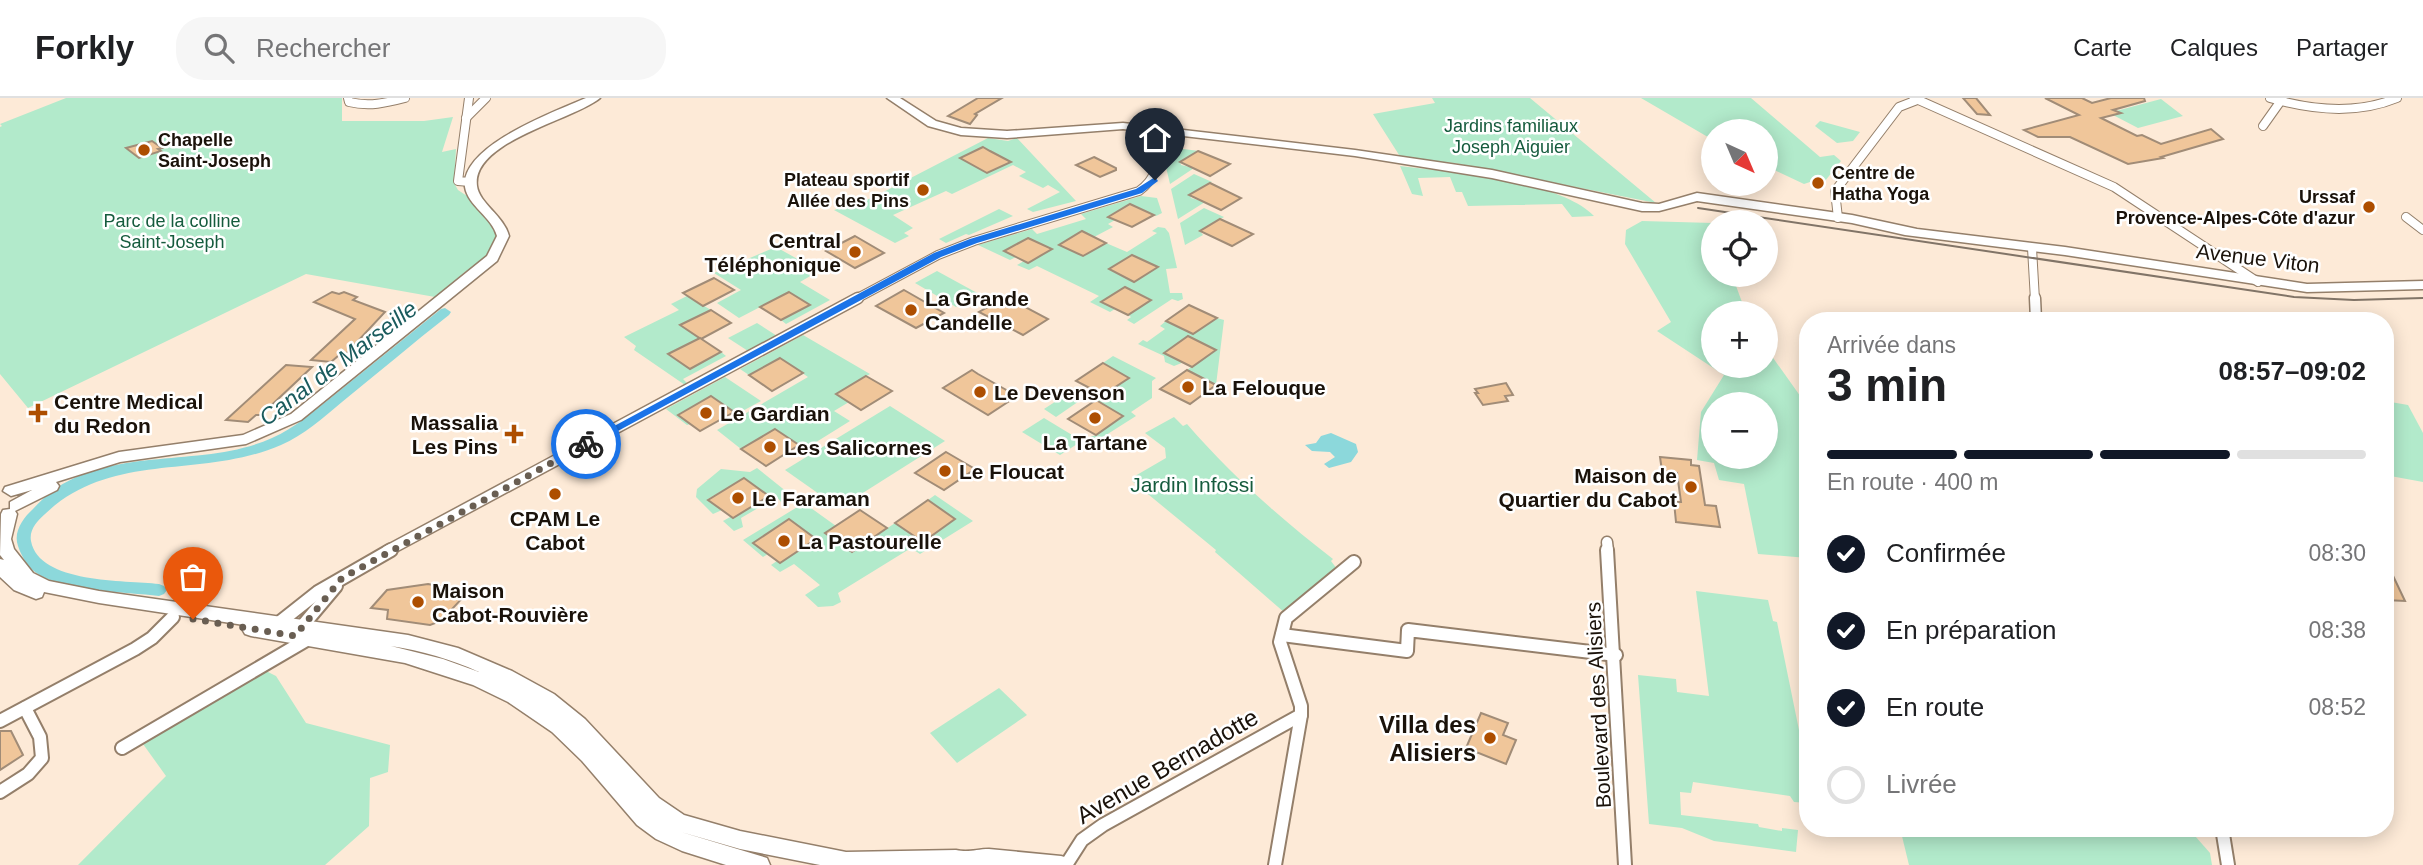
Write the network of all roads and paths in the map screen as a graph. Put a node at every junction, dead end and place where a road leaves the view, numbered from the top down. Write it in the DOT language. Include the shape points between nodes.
graph roads {
  1 [pos="348,98"];
  2 [pos="405,98"];
  3 [pos="469,98"];
  4 [pos="486,98"];
  5 [pos="892,98"];
  6 [pos="903,98"];
  7 [pos="2270,98"];
  8 [pos="2397,98"];
  9 [pos="1916,99"];
  10 [pos="588,100"];
  11 [pos="2280,102"];
  12 [pos="466,118"];
  13 [pos="2263,126"];
  14 [pos="1151,129"];
  15 [pos="959,131"];
  16 [pos="470,182"];
  17 [pos="1838,218"];
  18 [pos="2406,218"];
  19 [pos="2423,230"];
  20 [pos="2032,248"];
  21 [pos="2258,282"];
  22 [pos="2423,285"];
  23 [pos="2036,312"];
  24 [pos="7,504"];
  25 [pos="1607,542"];
  26 [pos="1354,562"];
  27 [pos="0,565"];
  28 [pos="342,578"];
  29 [pos="173,617"];
  30 [pos="273,627"];
  31 [pos="302,634"];
  32 [pos="1282,635"];
  33 [pos="1616,655"];
  34 [pos="25,708"];
  35 [pos="1301,715"];
  36 [pos="0,721"];
  37 [pos="122,748"];
  38 [pos="0,792"];
  39 [pos="727,835"];
  40 [pos="2223,837"];
  41 [pos="696,846"];
  42 [pos="840,863"];
  43 [pos="966,863"];
  44 [pos="760,865"];
  45 [pos="1063,865"];
  46 [pos="1275,865"];
  47 [pos="1625,865"];
  48 [pos="2228,865"];
  1 -- 2 [label="street" via="362,105"];
  3 -- 12 [label="street"];
  4 -- 12 [label="street"];
  5 -- 15 [label="street" via="931,123"];
  6 -- 15 [label="street" via="935,121"];
  7 -- 11 [label="street"];
  8 -- 11 [label="street" via="2352,108"];
  9 -- 17 [label="street" via="1899,107 1835,191"];
  9 -- 21 [label="street" via="2115,187"];
  10 -- 16 [label="street" via="491,150 471,172"];
  11 -- 13 [label="street"];
  12 -- 16 [label="street" via="458,181"];
  14 -- 15 [label="street, Avenue Viton" via="1103,125 1004,134"];
  14 -- 17 [label="street, Avenue Viton" via="1492,174 1643,207 1667,208 1682,198 1697,197"];
  14 -- 28 [label="street" via="1158,174 1139,191 937,255"];
  16 -- 24 [label="street" via="473,193 502,228 492,258 296,417 246,439 100,461"];
  17 -- 20 [label="street, Avenue Viton" via="1852,224"];
  18 -- 19 [label="street"];
  20 -- 21 [label="street, Avenue Viton"];
  20 -- 23 [label="street"];
  21 -- 22 [label="street, Avenue Viton" via="2307,288"];
  24 -- 30 [label="street" via="6,551 36,583"];
  25 -- 33 [label="street, Boulevard des Alisiers"];
  26 -- 32 [label="street" via="1286,618"];
  27 -- 29 [label="street" via="34,593"];
  28 -- 30 [label="street"];
  28 -- 31 [label="street"];
  29 -- 30 [label="street"];
  29 -- 34 [label="street" via="144,644"];
  30 -- 31 [label="street"];
  31 -- 37 [label="street"];
  31 -- 39 [label="street" via="441,650 506,676 547,699 578,724 663,814"];
  31 -- 41 [label="street" via="405,655 495,685 550,718 648,823"];
  32 -- 33 [label="street" via="1407,651 1408,630"];
  32 -- 35 [label="street" via="1280,642"];
  33 -- 47 [label="street, Boulevard des Alisiers"];
  34 -- 36 [label="street"];
  34 -- 38 [label="street" via="41,734 43,754 23,779"];
  35 -- 45 [label="street, Avenue Bernadotte" via="1103,825 1082,840"];
  35 -- 46 [label="street"];
  39 -- 41 [label="street"];
  39 -- 42 [label="street"];
  40 -- 48 [label="street"];
  41 -- 44 [label="street"];
  42 -- 43 [label="street" via="956,859"];
  43 -- 45 [label="street" via="989,858"];
}
